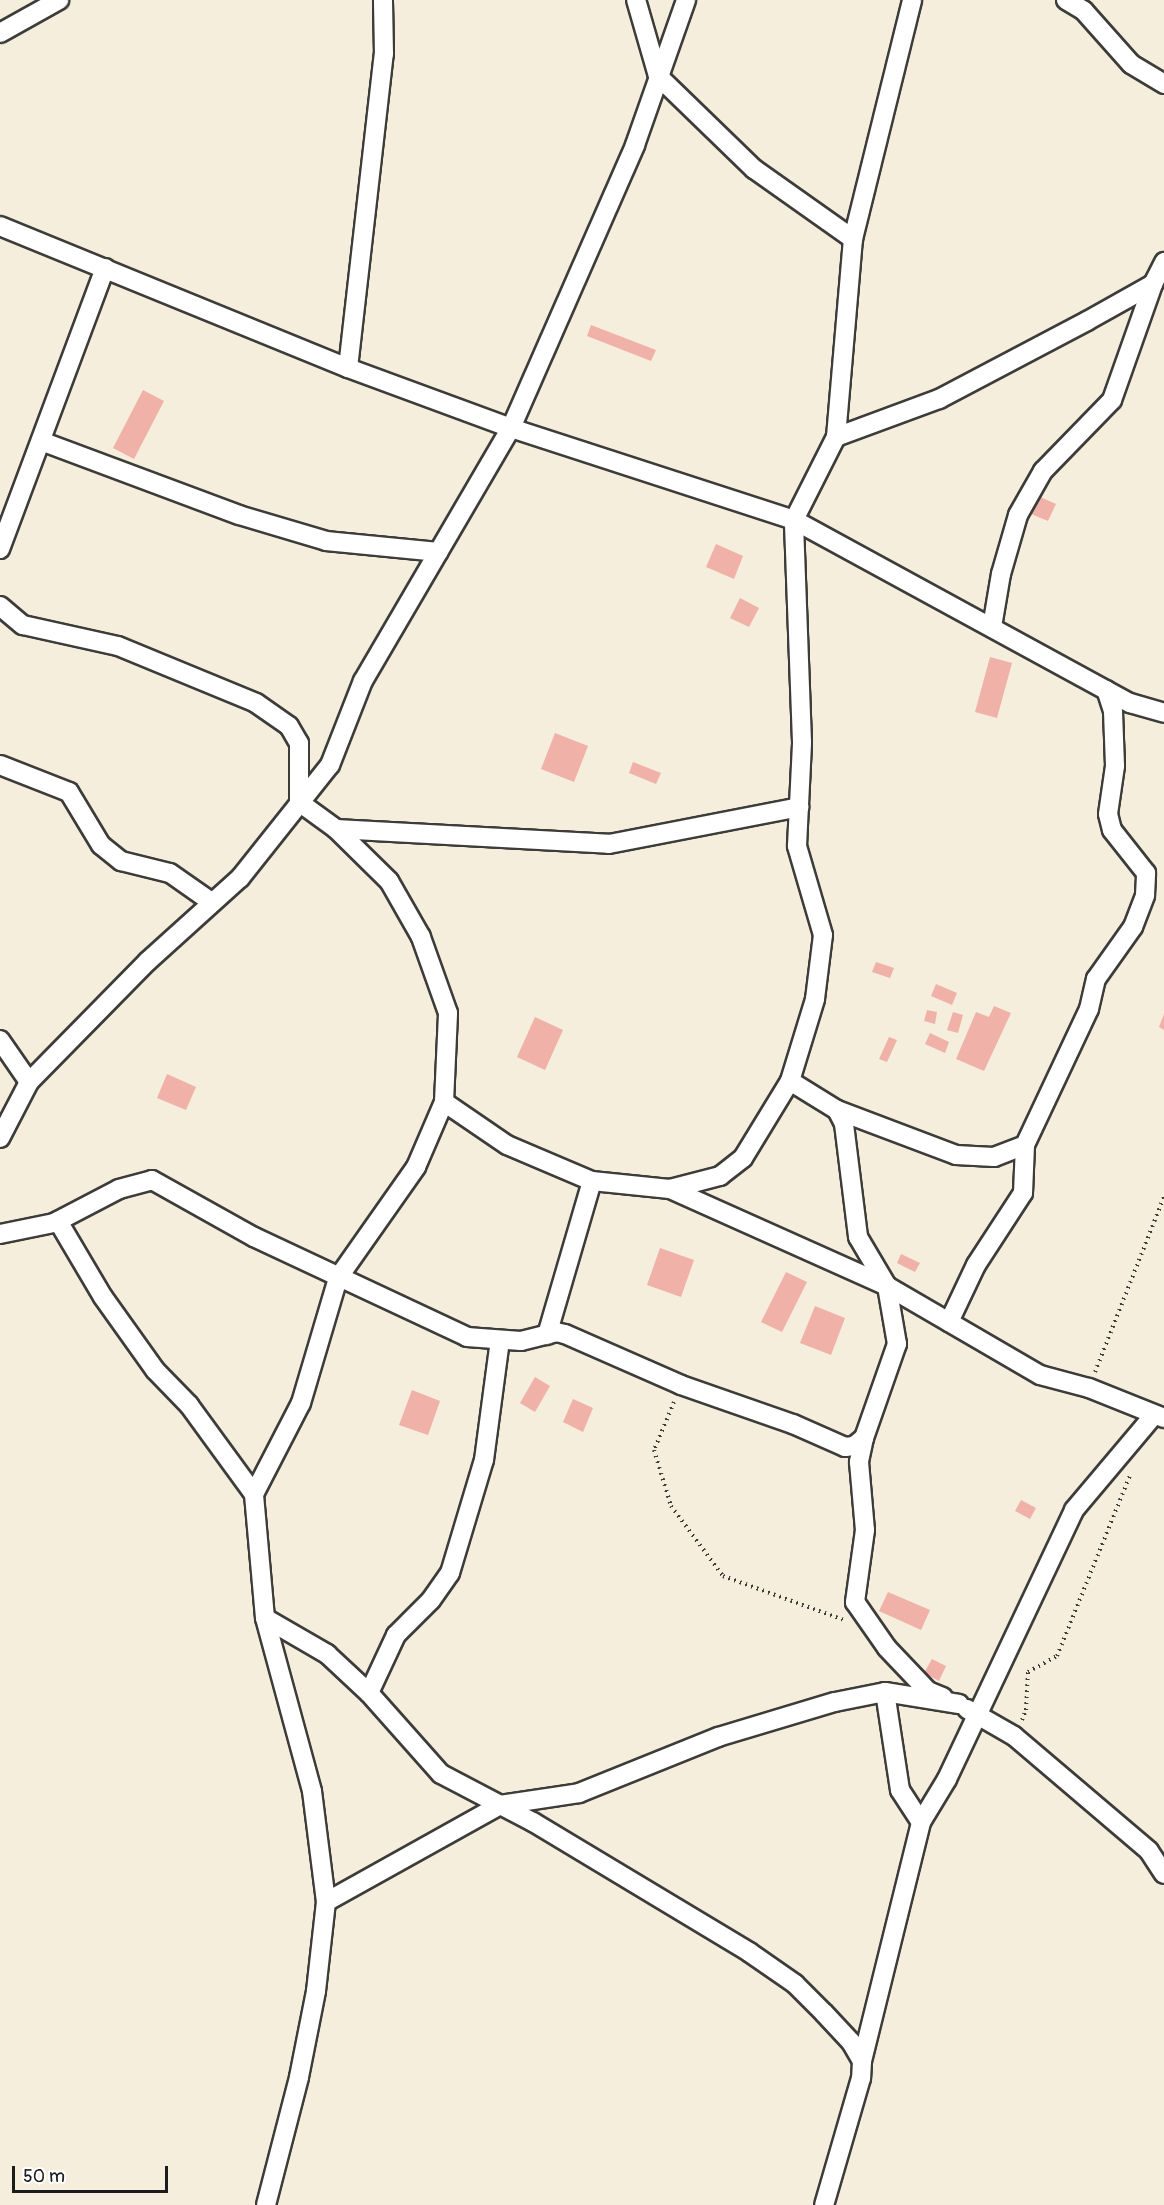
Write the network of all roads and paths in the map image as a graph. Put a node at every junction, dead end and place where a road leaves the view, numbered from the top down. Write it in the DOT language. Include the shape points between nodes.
graph roads {
  1 [pos="59,0"];
  2 [pos="383,0"];
  3 [pos="636,0"];
  4 [pos="686,0"];
  5 [pos="912,0"];
  6 [pos="1066,0"];
  7 [pos="0,33"];
  8 [pos="658,76"];
  9 [pos="1164,84"];
  10 [pos="0,226"];
  11 [pos="853,239"];
  12 [pos="1164,262"];
  13 [pos="105,268"];
  14 [pos="1153,284"];
  15 [pos="348,368"];
  16 [pos="511,428"];
  17 [pos="836,437"];
  18 [pos="40,441"];
  19 [pos="794,520"];
  20 [pos="0,549"];
  21 [pos="438,552"];
  22 [pos="0,606"];
  23 [pos="992,627"];
  24 [pos="1106,690"];
  25 [pos="1164,713"];
  26 [pos="0,765"];
  27 [pos="300,802"];
  28 [pos="799,807"];
  29 [pos="336,829"];
  30 [pos="210,901"];
  31 [pos="0,1040"];
  32 [pos="790,1081"];
  33 [pos="29,1082"];
  34 [pos="444,1102"];
  35 [pos="837,1110"];
  36 [pos="0,1137"];
  37 [pos="1025,1145"];
  38 [pos="592,1181"];
  39 [pos="670,1189"];
  40 [pos="1164,1197"];
  41 [pos="58,1221"];
  42 [pos="0,1234"];
  43 [pos="338,1278"];
  44 [pos="887,1286"];
  45 [pos="949,1322"];
  46 [pos="547,1335"];
  47 [pos="500,1340"];
  48 [pos="681,1385"];
  49 [pos="1089,1388"];
  50 [pos="1159,1416"];
  51 [pos="864,1438"];
  52 [pos="1133,1467"];
  53 [pos="254,1494"];
  54 [pos="265,1618"];
  55 [pos="870,1627"];
  56 [pos="885,1692"];
  57 [pos="369,1693"];
  58 [pos="959,1704"];
  59 [pos="978,1715"];
  60 [pos="1014,1736"];
  61 [pos="500,1804"];
  62 [pos="921,1822"];
  63 [pos="1164,1874"];
  64 [pos="326,1902"];
  65 [pos="862,2061"];
  66 [pos="266,2205"];
  67 [pos="824,2205"];
  1 -- 7 [label="street"];
  2 -- 15 [label="street" via="384,54"];
  3 -- 8 [label="street"];
  4 -- 8 [label="street"];
  5 -- 11 [label="street"];
  6 -- 9 [label="street" via="1084,11 1131,64"];
  8 -- 11 [label="street" via="754,169"];
  8 -- 16 [label="street" via="635,145"];
  10 -- 13 [label="street"];
  11 -- 17 [label="street"];
  12 -- 14 [label="street"];
  13 -- 15 [label="street"];
  13 -- 18 [label="street"];
  14 -- 17 [label="street" via="939,399"];
  14 -- 23 [label="street" via="1112,400 1043,471 1018,515 1001,574"];
  15 -- 16 [label="street"];
  16 -- 19 [label="street"];
  16 -- 21 [label="street"];
  17 -- 19 [label="street"];
  18 -- 20 [label="street"];
  18 -- 21 [label="street" via="326,542"];
  19 -- 23 [label="street"];
  19 -- 28 [label="street" via="802,742"];
  21 -- 27 [label="street" via="363,681 330,765"];
  22 -- 27 [label="street" via="23,625 118,645 256,703 289,726 299,743"];
  23 -- 24 [label="street"];
  24 -- 25 [label="street" via="1130,703"];
  24 -- 37 [label="street" via="1113,711 1115,766 1108,814 1112,831 1146,873 1144,895 1133,927 1096,979 1089,1009"];
  26 -- 30 [label="street" via="69,792 101,845 121,861 170,873"];
  27 -- 29 [label="street"];
  27 -- 30 [label="street" via="240,878"];
  28 -- 29 [label="street" via="609,844"];
  28 -- 32 [label="street" via="797,846 823,935 815,999"];
  29 -- 34 [label="street" via="389,881 421,937 448,1013"];
  30 -- 33 [label="street"];
  31 -- 33 [label="street"];
  32 -- 35 [label="street"];
  32 -- 39 [label="street" via="743,1158 720,1176"];
  33 -- 36 [label="street"];
  34 -- 38 [label="street" via="507,1145"];
  34 -- 43 [label="street" via="416,1167"];
  35 -- 37 [label="street" via="956,1155 994,1157"];
  35 -- 44 [label="street" via="844,1124 858,1237"];
  37 -- 45 [label="street" via="1023,1193 976,1265"];
  38 -- 39 [label="street"];
  38 -- 46 [label="street"];
  39 -- 44 [label="street"];
  40 -- 49 [label="path"];
  41 -- 42 [label="street"];
  41 -- 43 [label="street" via="118,1189 152,1180"];
  41 -- 53 [label="street" via="103,1297"];
  43 -- 47 [label="street" via="467,1337"];
  43 -- 53 [label="street" via="301,1403"];
  44 -- 45 [label="street"];
  44 -- 51 [label="street" via="897,1344"];
  45 -- 49 [label="street" via="1040,1375"];
  46 -- 47 [label="street" via="520,1341"];
  46 -- 48 [label="street" via="565,1334"];
  47 -- 57 [label="street" via="484,1460 450,1573 396,1635"];
  48 -- 51 [label="street" via="793,1424 845,1447"];
  48 -- 55 [label="path" via="654,1450 671,1506 723,1576"];
  49 -- 50 [label="street"];
  50 -- 59 [label="street" via="1074,1510"];
  51 -- 55 [label="street" via="859,1462 865,1530 855,1602"];
  52 -- 60 [label="path" via="1057,1656 1028,1672 1026,1710"];
  53 -- 54 [label="street"];
  54 -- 57 [label="street" via="327,1654"];
  54 -- 64 [label="street" via="312,1791"];
  55 -- 58 [label="street" via="928,1691"];
  56 -- 58 [label="street"];
  56 -- 61 [label="street" via="835,1702 718,1737 579,1793"];
  56 -- 62 [label="street" via="900,1790"];
  57 -- 61 [label="street" via="441,1774"];
  58 -- 59 [label="street"];
  59 -- 60 [label="street"];
  59 -- 62 [label="street"];
  60 -- 63 [label="street" via="1149,1851"];
  61 -- 64 [label="street"];
  61 -- 65 [label="street" via="776,1971 824,2013 851,2042"];
  62 -- 65 [label="street"];
  64 -- 66 [label="street" via="309,2024"];
  65 -- 67 [label="street" via="861,2078"];
}
